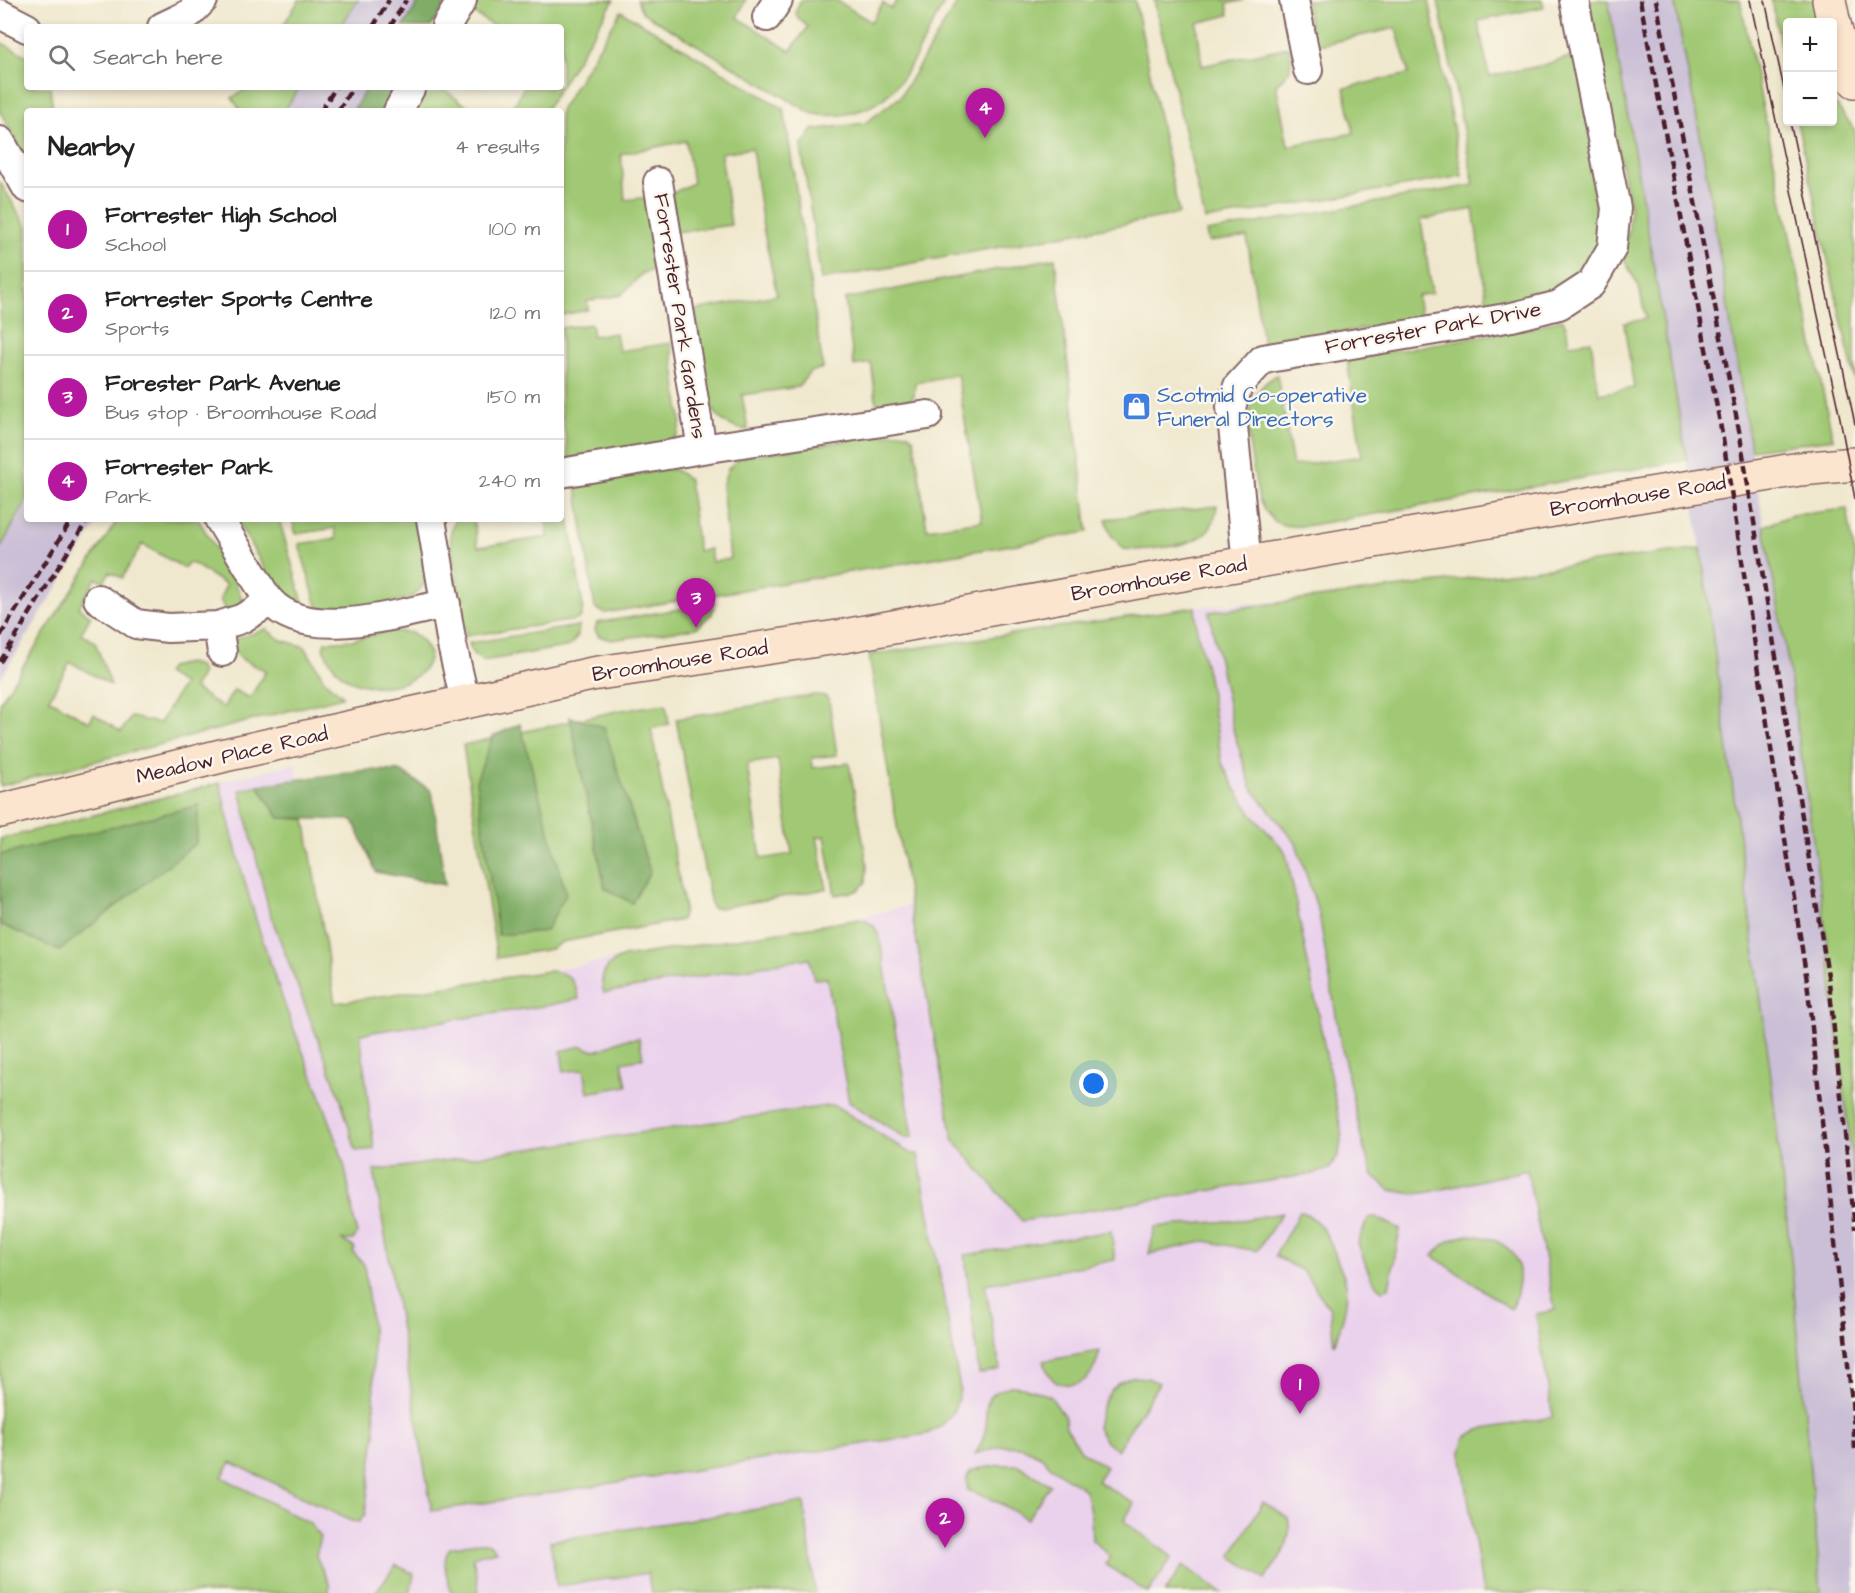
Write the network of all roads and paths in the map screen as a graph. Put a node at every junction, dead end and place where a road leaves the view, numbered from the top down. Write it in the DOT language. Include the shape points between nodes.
graph roads {
  1 [pos="203,0"];
  2 [pos="462,0"];
  3 [pos="1294,0"];
  4 [pos="1574,0"];
  5 [pos="1830,0"];
  6 [pos="0,14"];
  7 [pos="168,24"];
  8 [pos="448,24"];
  9 [pos="24,26"];
  10 [pos="1308,70"];
  11 [pos="1855,81"];
  12 [pos="409,90"];
  13 [pos="400,108"];
  14 [pos="0,141"];
  15 [pos="658,182"];
  16 [pos="24,183"];
  17 [pos="928,415"];
  18 [pos="702,449"];
  19 [pos="1855,464"];
  20 [pos="564,472"];
  21 [pos="221,522"];
  22 [pos="432,522"];
  23 [pos="1247,564"];
  24 [pos="98,599"];
  25 [pos="270,602"];
  26 [pos="446,604"];
  27 [pos="465,701"];
  28 [pos="0,811"];
  1 -- 7 [label="street" via="189,14"];
  2 -- 8 [label="street"];
  3 -- 10 [label="street"];
  4 -- 23 [label="street, Forrester Park Drive" via="1616,208 1612,248 1591,284 1559,305 1512,317 1263,359 1238,386 1231,407"];
  5 -- 11 [label="main road" via="1839,42"];
  6 -- 9 [label="street"];
  12 -- 13 [label="street"];
  14 -- 16 [label="street"];
  15 -- 18 [label="street, Forrester Park Gardens"];
  17 -- 18 [label="street, Forrester Park Gardens"];
  18 -- 20 [label="street, Forrester Park Gardens"];
  19 -- 23 [label="main road, Broomhouse Road" via="1800,469"];
  21 -- 25 [label="street"];
  22 -- 26 [label="street"];
  23 -- 27 [label="main road, Broomhouse Road" via="844,636 603,673"];
  24 -- 25 [label="street" via="136,624 220,639 241,619"];
  25 -- 26 [label="street" via="303,621 328,624"];
  26 -- 27 [label="street"];
  27 -- 28 [label="main road, Meadow Place Road"];
}
